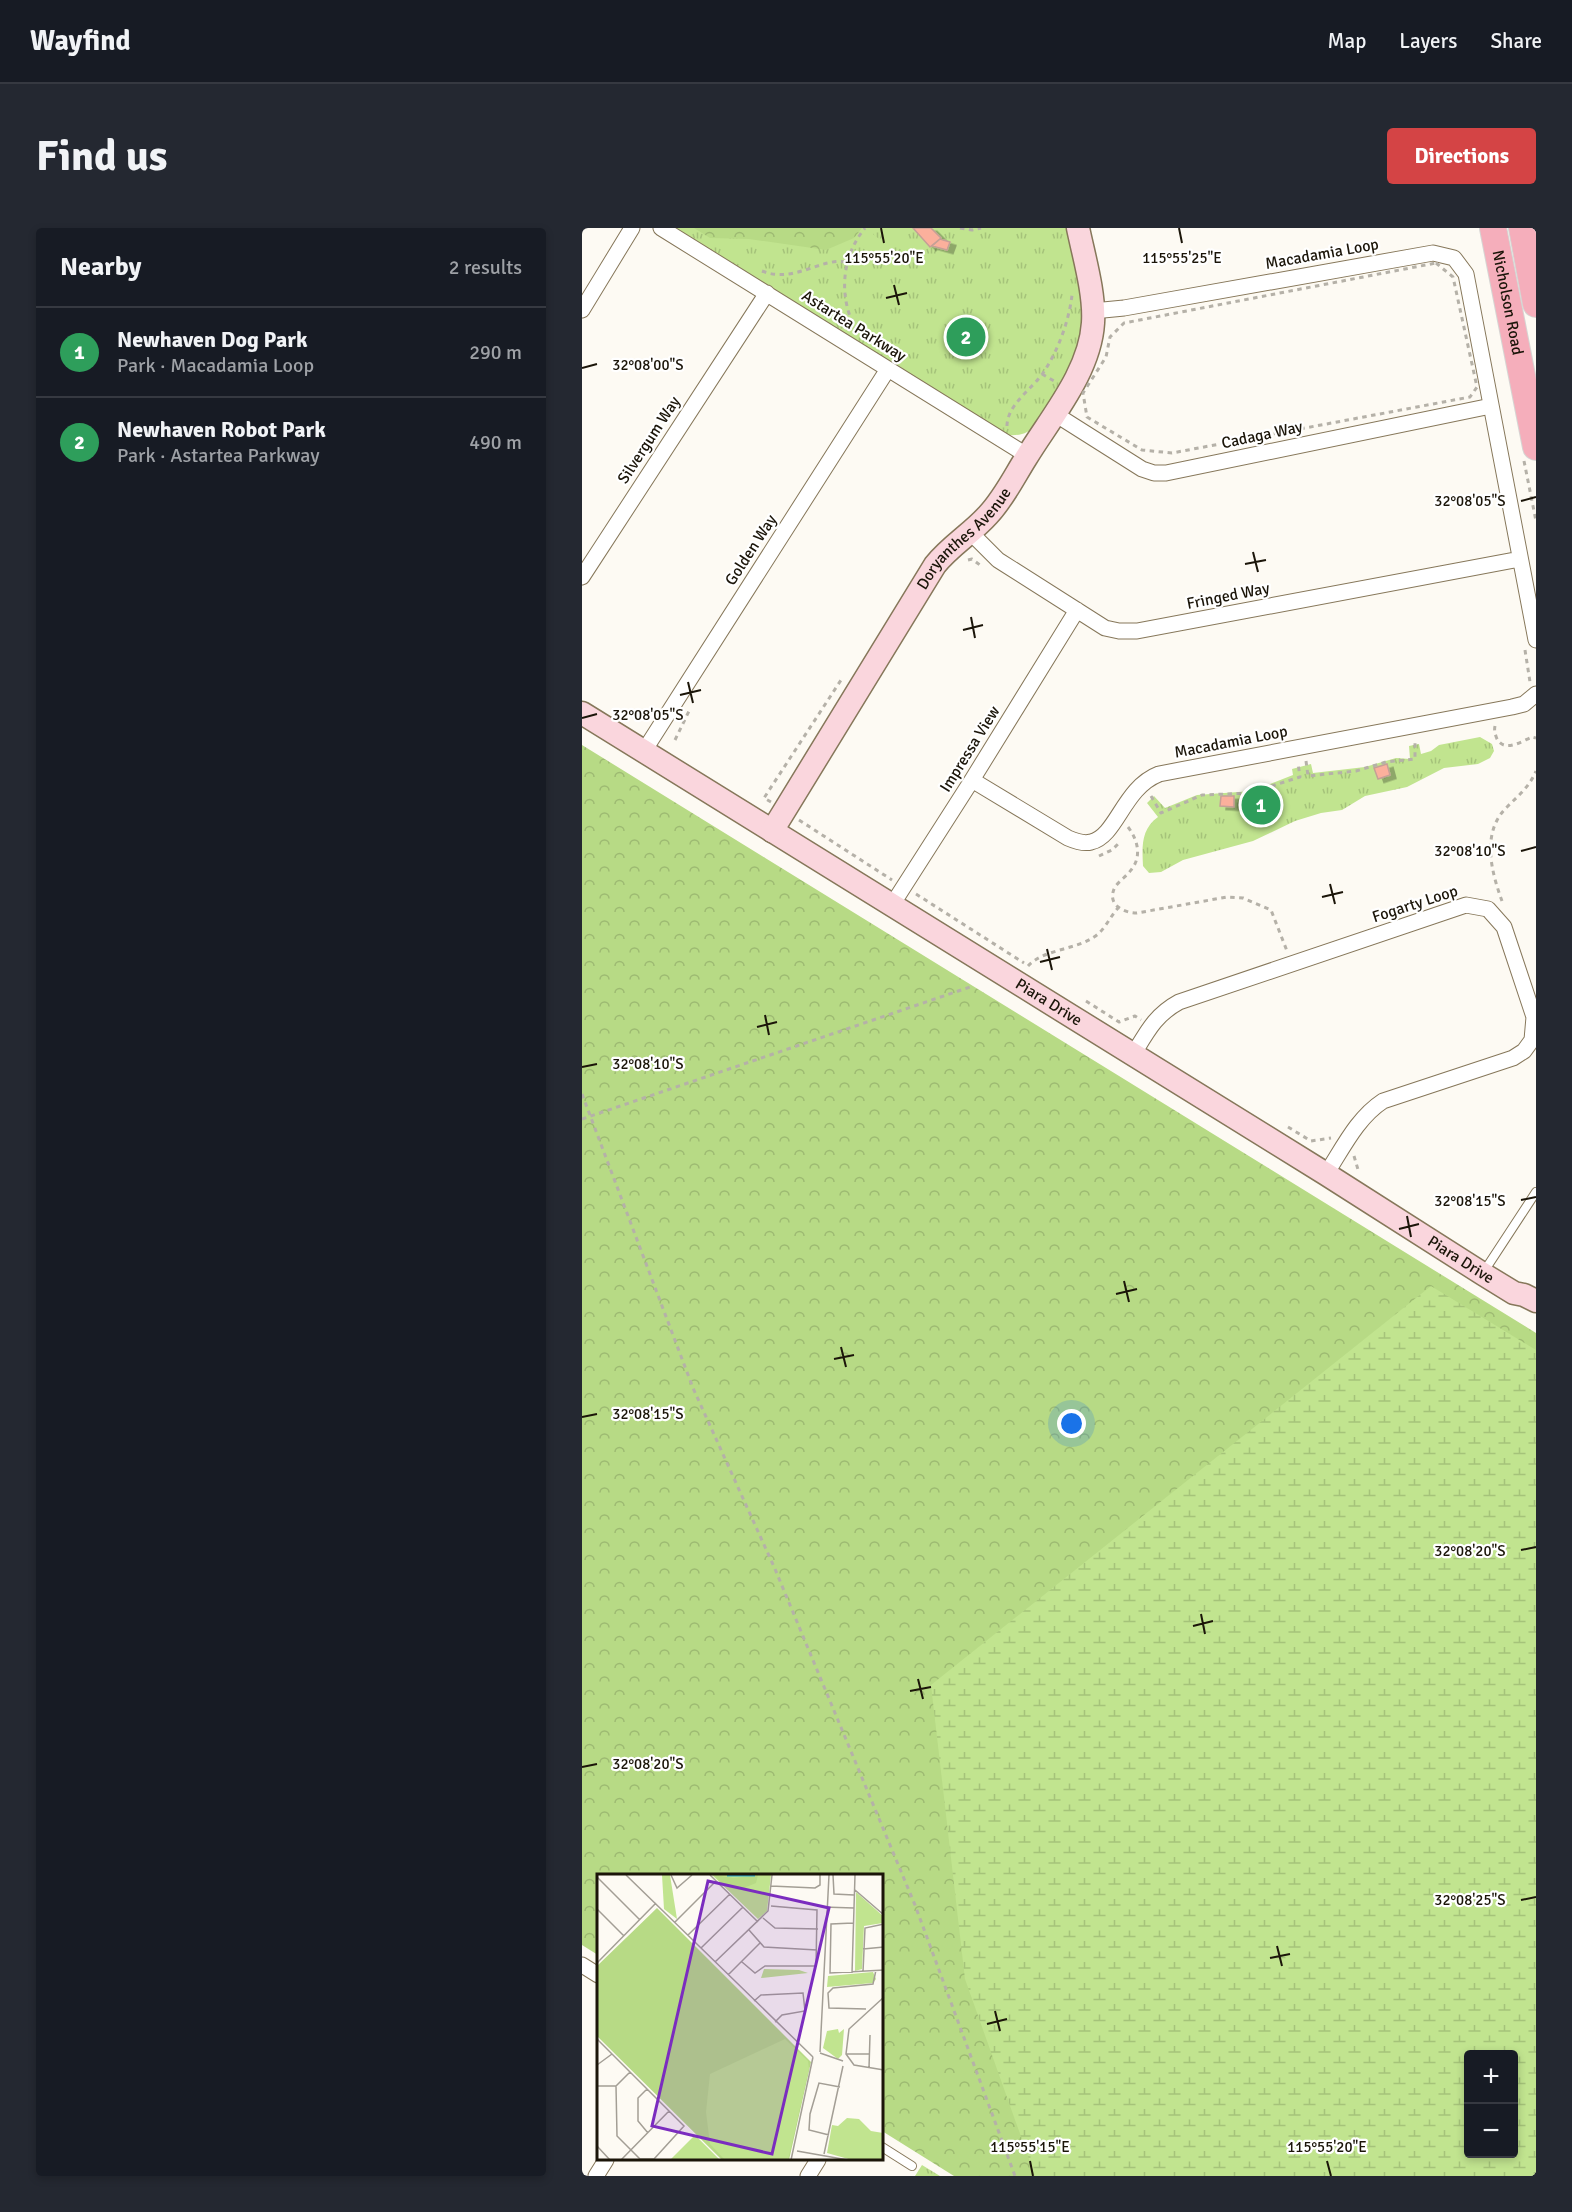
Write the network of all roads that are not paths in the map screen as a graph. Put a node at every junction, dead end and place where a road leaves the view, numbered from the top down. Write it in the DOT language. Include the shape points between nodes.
graph roads {
  1 [pos="633,228"];
  2 [pos="661,228"];
  3 [pos="1078,228"];
  4 [pos="1527,236"];
  5 [pos="1495,238"];
  6 [pos="767,293"];
  7 [pos="1536,304"];
  8 [pos="582,310"];
  9 [pos="1093,311"];
  10 [pos="888,369"];
  11 [pos="1491,406"];
  12 [pos="1055,414"];
  13 [pos="1536,447"];
  14 [pos="1028,456"];
  15 [pos="971,532"];
  16 [pos="1520,559"];
  17 [pos="582,577"];
  18 [pos="1077,610"];
  19 [pos="1531,644"];
  20 [pos="1530,692"];
  21 [pos="582,713"];
  22 [pos="644,751"];
  23 [pos="972,780"];
  24 [pos="772,831"];
  25 [pos="898,896"];
  26 [pos="1534,1040"];
  27 [pos="1133,1055"];
  28 [pos="1326,1174"];
  29 [pos="1536,1192"];
  30 [pos="1483,1274"];
  31 [pos="1514,1293"];
  32 [pos="1536,1301"];
  33 [pos="1536,1313"];
  34 [pos="582,1965"];
  35 [pos="597,1974"];
  36 [pos="884,2148"];
  37 [pos="605,2161"];
  38 [pos="817,2161"];
  39 [pos="912,2166"];
  40 [pos="597,2176"];
  41 [pos="807,2176"];
  1 -- 8 [label="street"];
  2 -- 6 [label="street, Astartea Parkway"];
  3 -- 9 [label="street, Doryanthes Avenue"];
  4 -- 5 [label="street"];
  4 -- 7 [label="main road, Nicholson Road"];
  5 -- 13 [label="main road, Nicholson Road"];
  6 -- 10 [label="street, Astartea Parkway"];
  6 -- 17 [label="street, Silvergum Way"];
  9 -- 11 [label="street, Macadamia Loop" via="1433,253 1454,258 1466,274"];
  9 -- 12 [label="street, Doryanthes Avenue" via="1087,356"];
  10 -- 14 [label="street, Astartea Parkway"];
  10 -- 22 [label="street, Golden Way"];
  11 -- 12 [label="street, Cadaga Way" via="1166,473 1142,469"];
  11 -- 16 [label="street, Macadamia Loop"];
  12 -- 14 [label="street, Doryanthes Avenue"];
  14 -- 15 [label="street, Doryanthes Avenue" via="1000,502"];
  15 -- 18 [label="street, Fringed Way" via="998,560"];
  15 -- 24 [label="street, Doryanthes Avenue" via="935,565"];
  16 -- 18 [label="street, Fringed Way" via="1137,631 1105,628"];
  16 -- 19 [label="street, Macadamia Loop"];
  18 -- 23 [label="street, Impressa View"];
  20 -- 23 [label="street, Macadamia Loop" via="1524,704 1512,707 1160,774 1137,787 1109,829 1093,842 1068,838"];
  21 -- 22 [label="street, Piara Drive"];
  22 -- 24 [label="street, Piara Drive"];
  23 -- 25 [label="street, Impressa View"];
  24 -- 25 [label="street, Piara Drive"];
  25 -- 27 [label="street, Piara Drive"];
  26 -- 27 [label="street, Fogarty Loop" via="1534,1017 1504,927 1488,909 1466,905 1179,1002 1164,1010"];
  26 -- 28 [label="street, Fogarty Loop" via="1514,1058 1383,1101 1337,1141"];
  27 -- 28 [label="street, Piara Drive"];
  28 -- 30 [label="street, Piara Drive"];
  29 -- 30 [label="lane"];
  30 -- 31 [label="street, Piara Drive"];
  31 -- 32 [label="street, Piara Drive"];
  31 -- 33 [label="street, Piara Drive" via="1520,1303"];
  34 -- 35 [label="street"];
  36 -- 39 [label="lane"];
  37 -- 40 [label="street"];
  38 -- 41 [label="street"];
}
